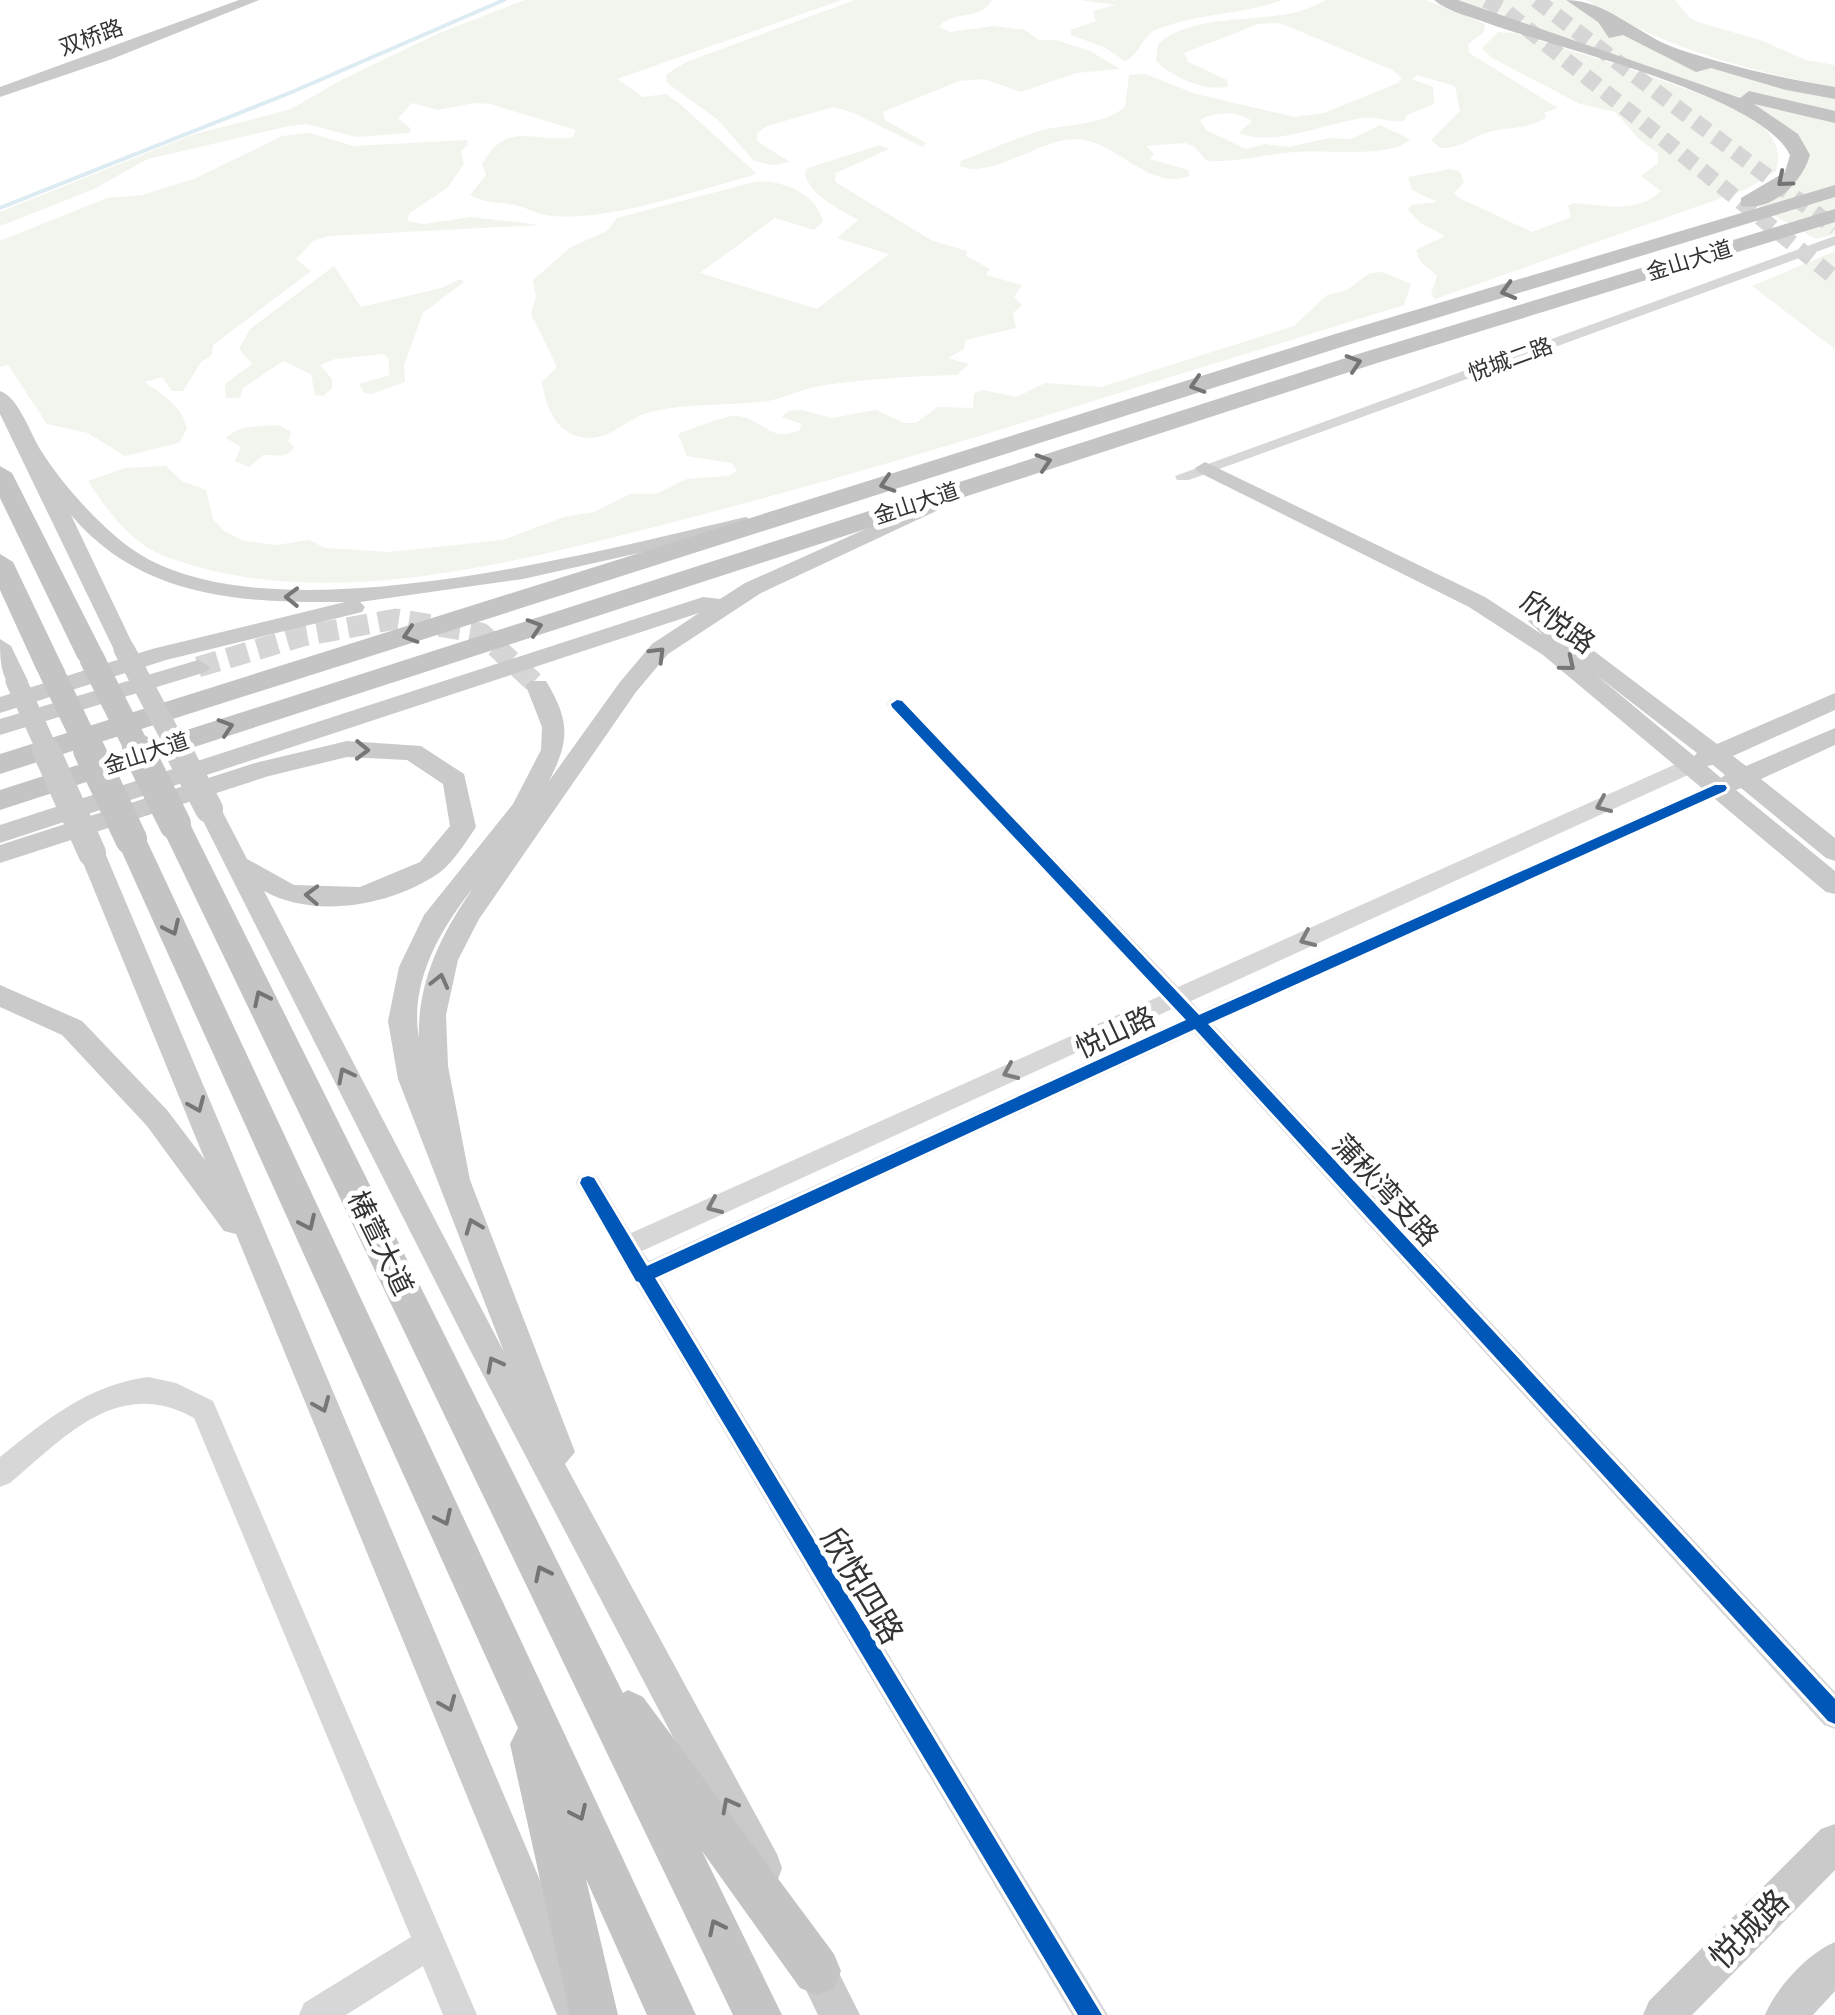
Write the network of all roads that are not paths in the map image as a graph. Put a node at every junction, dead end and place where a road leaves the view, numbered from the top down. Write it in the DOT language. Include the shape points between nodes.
graph roads {
  1 [pos="226,0"];
  2 [pos="249,0"];
  3 [pos="1442,0"];
  4 [pos="1574,0"];
  5 [pos="1604,18"];
  6 [pos="1524,32"];
  7 [pos="1639,38"];
  8 [pos="1655,72"];
  9 [pos="0,82"];
  10 [pos="0,92"];
  11 [pos="1835,93"];
  12 [pos="1835,114"];
  13 [pos="1835,190"];
  14 [pos="1835,215"];
  15 [pos="1835,240"];
  16 [pos="1558,277"];
  17 [pos="0,397"];
  18 [pos="31,451"];
  19 [pos="1204,469"];
  20 [pos="0,473"];
  21 [pos="979,483"];
  22 [pos="801,511"];
  23 [pos="0,562"];
  24 [pos="462,582"];
  25 [pos="753,588"];
  26 [pos="0,646"];
  27 [pos="198,667"];
  28 [pos="538,686"];
  29 [pos="1835,701"];
  30 [pos="896,704"];
  31 [pos="0,705"];
  32 [pos="0,727"];
  33 [pos="1835,736"];
  34 [pos="1715,754"];
  35 [pos="0,764"];
  36 [pos="1692,765"];
  37 [pos="1744,777"];
  38 [pos="1720,788"];
  39 [pos="0,800"];
  40 [pos="192,817"];
  41 [pos="0,834"];
  42 [pos="1835,852"];
  43 [pos="0,854"];
  44 [pos="236,864"];
  45 [pos="1835,885"];
  46 [pos="0,995"];
  47 [pos="1175,998"];
  48 [pos="1197,1022"];
  49 [pos="456,1180"];
  50 [pos="588,1184"];
  51 [pos="625,1246"];
  52 [pos="260,1256"];
  53 [pos="642,1276"];
  54 [pos="0,1474"];
  55 [pos="594,1547"];
  56 [pos="576,1641"];
  57 [pos="516,1676"];
  58 [pos="1835,1714"];
  59 [pos="1835,1843"];
  60 [pos="430,1943"];
  61 [pos="1835,1962"];
  62 [pos="817,1971"];
  63 [pos="316,2015"];
  64 [pos="460,2015"];
  65 [pos="578,2015"];
  66 [pos="594,2015"];
  67 [pos="672,2015"];
  68 [pos="758,2015"];
  69 [pos="840,2015"];
  70 [pos="1091,2015"];
  71 [pos="1664,2015"];
  72 [pos="1784,2015"];
  1 -- 9 [label="main road, 双桥路"];
  2 -- 10 [label="main road, 双桥路"];
  3 -- 6 [label="highway"];
  4 -- 5 [label="highway"];
  5 -- 6 [label="highway" via="1615,35 1602,43"];
  5 -- 7 [label="highway"];
  6 -- 8 [label="highway"];
  7 -- 11 [label="highway" via="1728,70"];
  7 -- 12 [label="highway" via="1715,74"];
  8 -- 12 [label="highway"];
  8 -- 16 [label="highway, one-way" via="1770,120 1794,144 1796,172 1748,202 1594,257"];
  13 -- 16 [label="highway, 金山大道"];
  21 -- 14 [label="highway, 金山大道, one-way"];
  15 -- 19 [label="street, 悦城二路"];
  16 -- 22 [label="highway, 金山大道, one-way"];
  17 -- 18 [label="main road"];
  24 -- 18 [label="main road, one-way" via="324,597 200,587 137,563 113,545"];
  18 -- 40 [label="main road, bridge" via="124,649"];
  19 -- 34 [label="main road, 欣悦路" via="1495,592 1569,640"];
  19 -- 36 [label="main road, 欣悦路, one-way" via="1476,602 1551,650"];
  20 -- 40 [label="highway, 椿萱大道, bridge" via="92,658"];
  21 -- 25 [label="main road"];
  39 -- 21 [label="highway, 金山大道, one-way"];
  22 -- 24 [label="main road"];
  22 -- 35 [label="highway, 金山大道, one-way"];
  23 -- 57 [label="highway, 椿萱大道, one-way, bridge"];
  24 -- 31 [label="main road" via="160,654"];
  25 -- 41 [label="main road"];
  49 -- 25 [label="main road, one-way" via="434,1066 432,1015 445,960 468,915 628,687 660,649"];
  26 -- 52 [label="main road, one-way, bridge"];
  27 -- 32 [label="main road"];
  28 -- 49 [label="main road" via="554,727 553,750 522,808 436,915 412,967 402,1022 412,1078"];
  29 -- 34 [label="main road, 悦山路"];
  30 -- 47 [label="street, 蒲秋湾支路"];
  33 -- 37 [label="main road, 悦山路"];
  34 -- 36 [label="main road, 悦山路"];
  34 -- 37 [label="main road, 欣悦路"];
  36 -- 38 [label="main road, 欣悦路"];
  36 -- 47 [label="street, 悦山路, one-way"];
  37 -- 38 [label="main road, 悦山路"];
  37 -- 42 [label="main road, 欣悦路"];
  38 -- 45 [label="main road, 欣悦路"];
  38 -- 48 [label="street, 悦山路"];
  40 -- 44 [label="main road"];
  56 -- 40 [label="highway, 椿萱大道, one-way"];
  43 -- 44 [label="main road, one-way" via="347,749 412,752 455,780 463,826 429,868 362,896 290,894"];
  55 -- 44 [label="main road, one-way"];
  46 -- 52 [label="main road" via="72,1028 157,1118"];
  47 -- 48 [label="street, 蒲秋湾支路"];
  47 -- 51 [label="street, 悦山路, one-way"];
  48 -- 53 [label="street, 悦山路"];
  48 -- 58 [label="street, 蒲秋湾支路"];
  55 -- 49 [label="main road, one-way"];
  50 -- 51 [label="street, 欣悦四路"];
  51 -- 53 [label="street, 欣悦四路"];
  52 -- 65 [label="main road, one-way"];
  53 -- 70 [label="street, 欣悦四路"];
  54 -- 60 [label="street" via="61,1426 122,1392 153,1387 182,1393 204,1410"];
  62 -- 55 [label="main road, one-way"];
  56 -- 62 [label="highway"];
  68 -- 56 [label="highway, 椿萱大道, one-way"];
  57 -- 66 [label="highway"];
  57 -- 67 [label="highway, 椿萱大道, one-way"];
  59 -- 71 [label="main road, 悦城路"];
  60 -- 63 [label="street"];
  60 -- 64 [label="street"];
  61 -- 72 [label="main road"];
  62 -- 69 [label="main road"];
}
